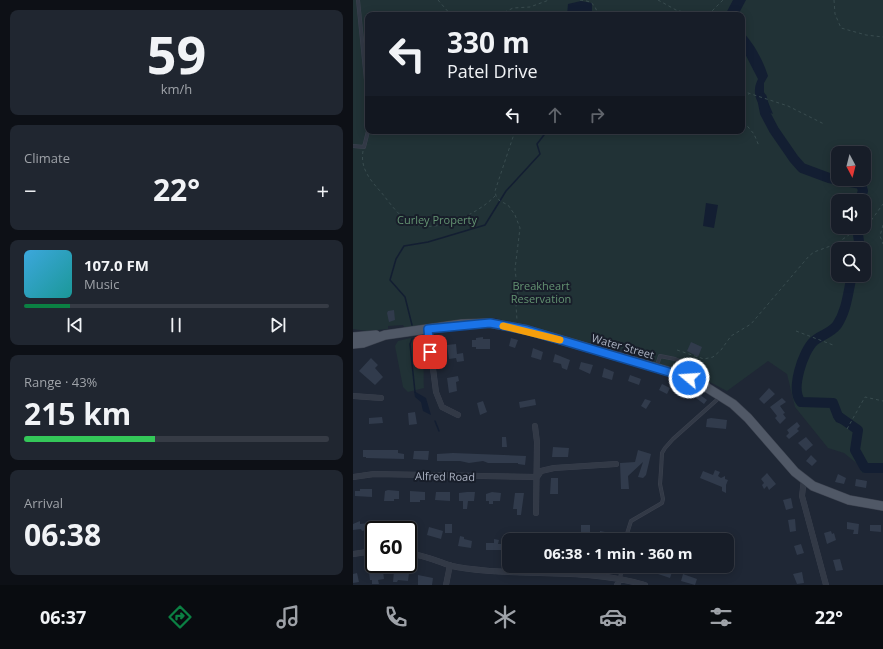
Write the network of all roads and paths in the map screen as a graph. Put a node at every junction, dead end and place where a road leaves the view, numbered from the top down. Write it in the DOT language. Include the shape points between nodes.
graph roads {
  1 [pos="358,0"];
  2 [pos="437,0"];
  3 [pos="549,0"];
  4 [pos="581,0"];
  5 [pos="659,0"];
  6 [pos="723,0"];
  7 [pos="834,0"];
  8 [pos="448,12"];
  9 [pos="505,12"];
  10 [pos="598,12"];
  11 [pos="683,12"];
  12 [pos="710,12"];
  13 [pos="883,37"];
  14 [pos="365,70"];
  15 [pos="745,91"];
  16 [pos="749,94"];
  17 [pos="745,96"];
  18 [pos="745,123"];
  19 [pos="824,124"];
  20 [pos="367,134"];
  21 [pos="514,134"];
  22 [pos="353,146"];
  23 [pos="759,146"];
  24 [pos="364,147"];
  25 [pos="495,196"];
  26 [pos="883,204"];
  27 [pos="883,226"];
  28 [pos="883,244"];
  29 [pos="518,328"];
  30 [pos="428,329"];
  31 [pos="796,330"];
  32 [pos="385,335"];
  33 [pos="353,337"];
  34 [pos="363,343"];
  35 [pos="353,344"];
  36 [pos="833,344"];
  37 [pos="677,350"];
  38 [pos="353,352"];
  39 [pos="656,368"];
  40 [pos="689,378"];
  41 [pos="722,395"];
  42 [pos="353,396"];
  43 [pos="381,398"];
  44 [pos="883,401"];
  45 [pos="458,415"];
  46 [pos="535,426"];
  47 [pos="847,429"];
  48 [pos="616,464"];
  49 [pos="353,477"];
  50 [pos="537,477"];
  51 [pos="804,479"];
  52 [pos="883,506"];
  53 [pos="535,513"];
  54 [pos="627,533"];
  55 [pos="365,552"];
  56 [pos="353,554"];
  57 [pos="417,554"];
  58 [pos="450,565"];
  59 [pos="621,573"];
  60 [pos="619,579"];
  61 [pos="446,585"];
  62 [pos="617,585"];
  63 [pos="645,585"];
  64 [pos="826,585"];
  1 -- 14 [label="lane"];
  2 -- 8 [label="path"];
  3 -- 9 [label="path"];
  4 -- 10 [label="path" via="589,1 596,6"];
  5 -- 11 [label="path"];
  6 -- 12 [label="path"];
  7 -- 13 [label="path" via="835,14 841,28"];
  15 -- 16 [label="path"];
  16 -- 17 [label="path"];
  16 -- 19 [label="path" via="769,99"];
  18 -- 23 [label="path" via="754,134"];
  20 -- 24 [label="lane"];
  21 -- 25 [label="path" via="497,182"];
  22 -- 24 [label="lane"];
  24 -- 25 [label="path" via="364,170 392,206 413,224 442,225 467,216"];
  25 -- 29 [label="path" via="508,206 520,228 515,269"];
  26 -- 37 [label="path" via="863,230 853,232 836,244 809,256 751,324 731,336 713,357 704,359"];
  27 -- 28 [label="path" via="880,236"];
  29 -- 30 [label="main road, Water Street" via="490,323"];
  29 -- 39 [label="main road, Water Street"];
  30 -- 32 [label="main road, Water Street"];
  30 -- 45 [label="street" via="436,392 442,407"];
  31 -- 36 [label="path"];
  32 -- 33 [label="main road, Water Street"];
  32 -- 34 [label="main road, Water Street"];
  34 -- 35 [label="main road, Water Street"];
  34 -- 38 [label="main road"];
  39 -- 40 [label="main road, Water Street"];
  39 -- 40 [label="lane" via="660,356 675,359 692,366"];
  40 -- 41 [label="main road, Water Street"];
  41 -- 51 [label="main road, Water Street" via="748,418 784,461"];
  41 -- 54 [label="lane" via="665,448 662,453 660,484 662,503 636,516 631,521"];
  42 -- 43 [label="street"];
  44 -- 47 [label="path" via="865,397"];
  46 -- 50 [label="street"];
  48 -- 50 [label="street" via="554,468 541,471"];
  49 -- 50 [label="street, Alfred Road" via="374,474"];
  50 -- 53 [label="street"];
  51 -- 52 [label="main road, Water Street" via="813,486 841,498"];
  51 -- 64 [label="street" via="802,496"];
  55 -- 56 [label="street"];
  57 -- 58 [label="street"];
  58 -- 60 [label="street" via="491,571 553,572"];
  58 -- 61 [label="street"];
  59 -- 60 [label="lane"];
  60 -- 62 [label="street"];
  60 -- 63 [label="street"];
}
